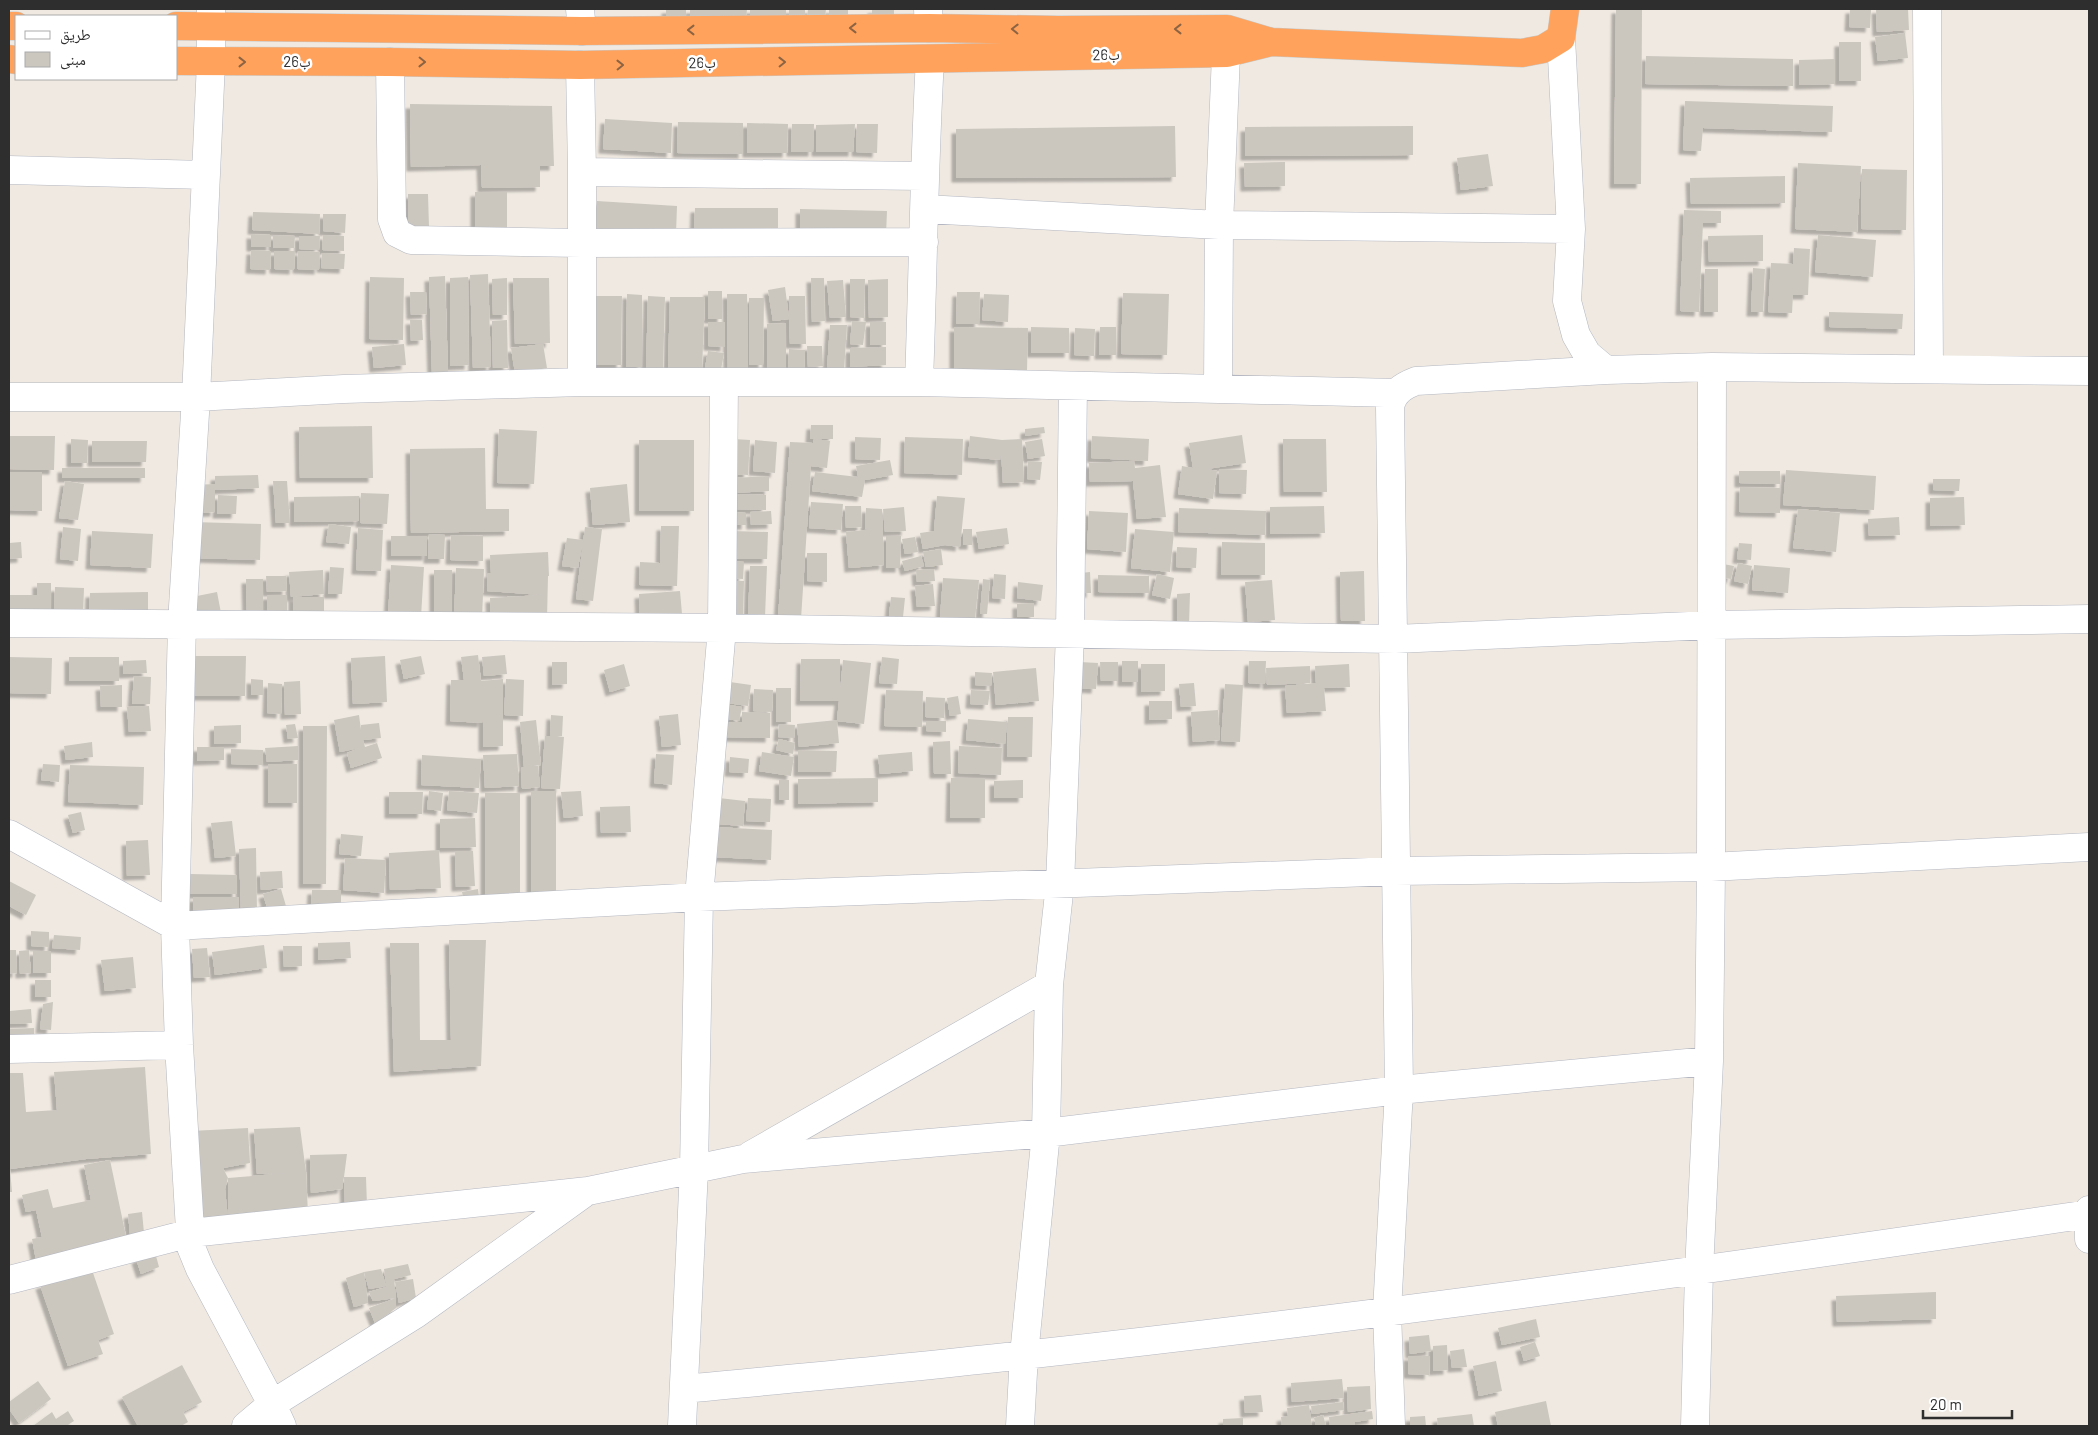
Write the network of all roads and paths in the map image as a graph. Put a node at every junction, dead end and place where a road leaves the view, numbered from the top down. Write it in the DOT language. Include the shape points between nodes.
graph roads {
  1 [pos="1565,9"];
  2 [pos="1927,9"];
  3 [pos="212,17"];
  4 [pos="929,18"];
  5 [pos="581,20"];
  6 [pos="178,26"];
  7 [pos="1561,38"];
  8 [pos="1227,41"];
  9 [pos="930,59"];
  10 [pos="178,61"];
  11 [pos="211,62"];
  12 [pos="390,62"];
  13 [pos="580,65"];
  14 [pos="9,170"];
  15 [pos="582,172"];
  16 [pos="206,175"];
  17 [pos="924,176"];
  18 [pos="925,209"];
  19 [pos="1219,225"];
  20 [pos="1571,229"];
  21 [pos="924,242"];
  22 [pos="581,243"];
  23 [pos="1712,367"];
  24 [pos="1929,369"];
  25 [pos="1606,370"];
  26 [pos="2089,372"];
  27 [pos="582,382"];
  28 [pos="724,382"];
  29 [pos="919,382"];
  30 [pos="1073,386"];
  31 [pos="1218,389"];
  32 [pos="1396,393"];
  33 [pos="9,397"];
  34 [pos="196,397"];
  35 [pos="2089,619"];
  36 [pos="9,623"];
  37 [pos="182,623"];
  38 [pos="1712,625"];
  39 [pos="722,628"];
  40 [pos="1070,634"];
  41 [pos="1395,639"];
  42 [pos="9,834"];
  43 [pos="2089,848"];
  44 [pos="1711,868"];
  45 [pos="1396,872"];
  46 [pos="1060,884"];
  47 [pos="699,897"];
  48 [pos="175,926"];
  49 [pos="1049,985"];
  50 [pos="179,1045"];
  51 [pos="9,1049"];
  52 [pos="1709,1061"];
  53 [pos="1399,1090"];
  54 [pos="1046,1133"];
  55 [pos="743,1160"];
  56 [pos="694,1169"];
  57 [pos="588,1191"];
  58 [pos="2089,1210"];
  59 [pos="2089,1214"];
  60 [pos="191,1233"];
  61 [pos="2089,1239"];
  62 [pos="1699,1271"];
  63 [pos="9,1280"];
  64 [pos="1387,1311"];
  65 [pos="1024,1355"];
  66 [pos="684,1389"];
  67 [pos="277,1415"];
  68 [pos="246,1426"];
  69 [pos="682,1426"];
  70 [pos="1020,1426"];
  71 [pos="1391,1426"];
  72 [pos="1695,1426"];
  1 -- 7 [label="highway"];
  2 -- 24 [label="street"];
  3 -- 5 [label="highway, 26ب"];
  3 -- 6 [label="highway, 26ب"];
  3 -- 11 [label="street"];
  4 -- 5 [label="highway, 26ب, one-way"];
  8 -- 4 [label="highway, 26ب, one-way"];
  7 -- 8 [label="highway" via="1543,49 1522,52"];
  7 -- 20 [label="street"];
  8 -- 9 [label="highway, 26ب"];
  8 -- 19 [label="street"];
  13 -- 9 [label="highway, 26ب, one-way"];
  9 -- 17 [label="street"];
  10 -- 11 [label="highway, 26ب"];
  11 -- 12 [label="highway, 26ب, one-way"];
  11 -- 16 [label="street"];
  12 -- 13 [label="highway, 26ب, one-way"];
  12 -- 22 [label="street" via="392,219 397,232 411,240"];
  13 -- 15 [label="street"];
  14 -- 16 [label="street"];
  15 -- 17 [label="street"];
  15 -- 22 [label="street"];
  16 -- 34 [label="street"];
  17 -- 18 [label="street"];
  18 -- 19 [label="street"];
  18 -- 21 [label="street"];
  19 -- 20 [label="street"];
  19 -- 31 [label="street"];
  20 -- 25 [label="street" via="1567,301 1576,335 1587,354"];
  21 -- 22 [label="street"];
  21 -- 29 [label="street"];
  22 -- 27 [label="street"];
  23 -- 24 [label="street"];
  23 -- 25 [label="street"];
  23 -- 38 [label="street"];
  24 -- 26 [label="street"];
  25 -- 32 [label="street" via="1416,381"];
  27 -- 28 [label="street"];
  27 -- 34 [label="street"];
  28 -- 29 [label="street"];
  28 -- 39 [label="street"];
  29 -- 30 [label="street"];
  30 -- 31 [label="street"];
  30 -- 40 [label="street"];
  31 -- 32 [label="street"];
  32 -- 41 [label="street" via="1390,407"];
  33 -- 34 [label="street"];
  34 -- 37 [label="street"];
  35 -- 38 [label="street"];
  36 -- 37 [label="street"];
  37 -- 39 [label="street"];
  37 -- 48 [label="street"];
  38 -- 41 [label="street"];
  38 -- 44 [label="street"];
  39 -- 40 [label="street"];
  39 -- 47 [label="street"];
  40 -- 41 [label="street"];
  40 -- 46 [label="street"];
  41 -- 45 [label="street"];
  42 -- 48 [label="street"];
  43 -- 44 [label="street"];
  44 -- 45 [label="street"];
  44 -- 52 [label="street"];
  45 -- 46 [label="street"];
  45 -- 53 [label="street"];
  46 -- 47 [label="street"];
  46 -- 49 [label="street"];
  47 -- 48 [label="street"];
  47 -- 56 [label="street"];
  48 -- 50 [label="street"];
  49 -- 54 [label="street"];
  49 -- 55 [label="street"];
  50 -- 51 [label="street"];
  50 -- 60 [label="street"];
  52 -- 53 [label="street"];
  52 -- 62 [label="street"];
  53 -- 54 [label="street"];
  53 -- 64 [label="street"];
  54 -- 55 [label="street"];
  54 -- 65 [label="street"];
  55 -- 56 [label="street"];
  56 -- 57 [label="street"];
  56 -- 66 [label="street"];
  57 -- 60 [label="street"];
  57 -- 67 [label="street"];
  58 -- 59 [label="street"];
  59 -- 61 [label="street"];
  59 -- 62 [label="street"];
  60 -- 63 [label="street"];
  60 -- 67 [label="street" via="191,1247 200,1270"];
  62 -- 64 [label="street"];
  62 -- 72 [label="street"];
  64 -- 65 [label="street"];
  64 -- 71 [label="street"];
  65 -- 66 [label="street"];
  65 -- 70 [label="street"];
  66 -- 69 [label="street"];
  67 -- 68 [label="street"];
}
